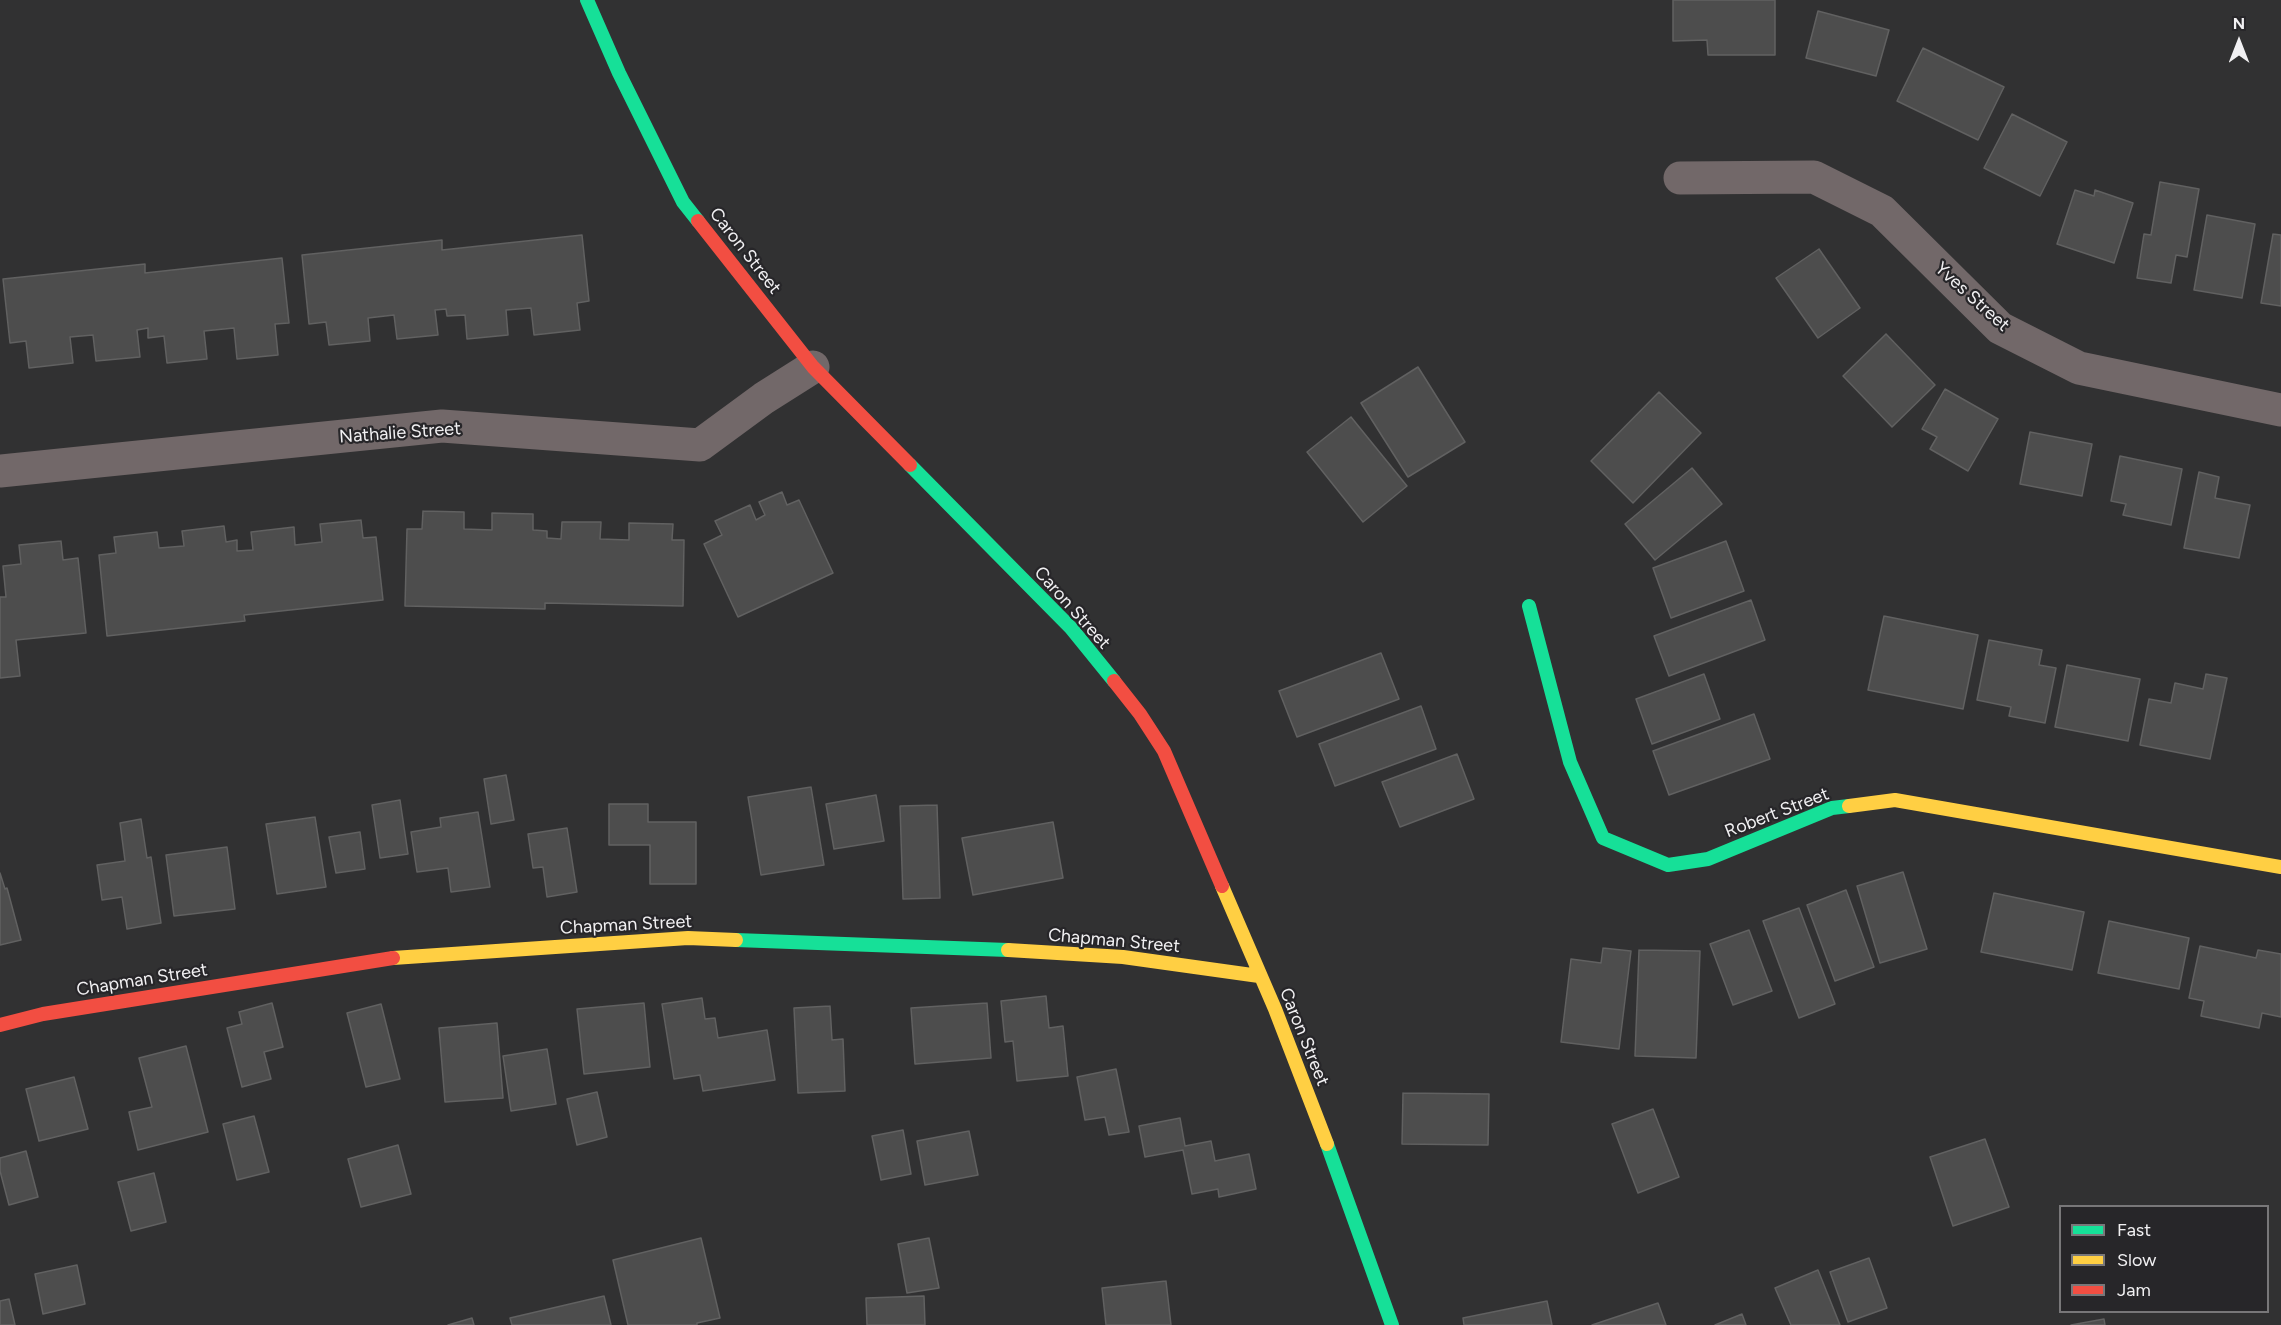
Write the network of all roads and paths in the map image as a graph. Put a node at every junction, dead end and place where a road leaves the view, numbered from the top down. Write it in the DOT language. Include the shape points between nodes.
graph roads {
  1 [pos="587,0"];
  2 [pos="1680,178"];
  3 [pos="813,367"];
  4 [pos="2281,410"];
  5 [pos="0,471"];
  6 [pos="1529,606"];
  7 [pos="2280,860"];
  8 [pos="1259,976"];
  9 [pos="0,1025"];
  10 [pos="1392,1325"];
  1 -- 3 [label="street, Caron Street" via="683,202"];
  2 -- 4 [label="street, Yves Street" via="1814,177 1882,211 2000,328 2079,368"];
  3 -- 5 [label="street, Nathalie Street" via="700,445 442,426"];
  3 -- 8 [label="street, Caron Street" via="1071,628 1140,714 1173,769"];
  6 -- 7 [label="street, Robert Street" via="1570,762 1603,838 1668,865 1708,859 1832,808 1895,801"];
  8 -- 9 [label="street, Chapman Street" via="1123,957 688,938 402,957 55,1012"];
  8 -- 10 [label="street, Caron Street" via="1338,1173"];
}
